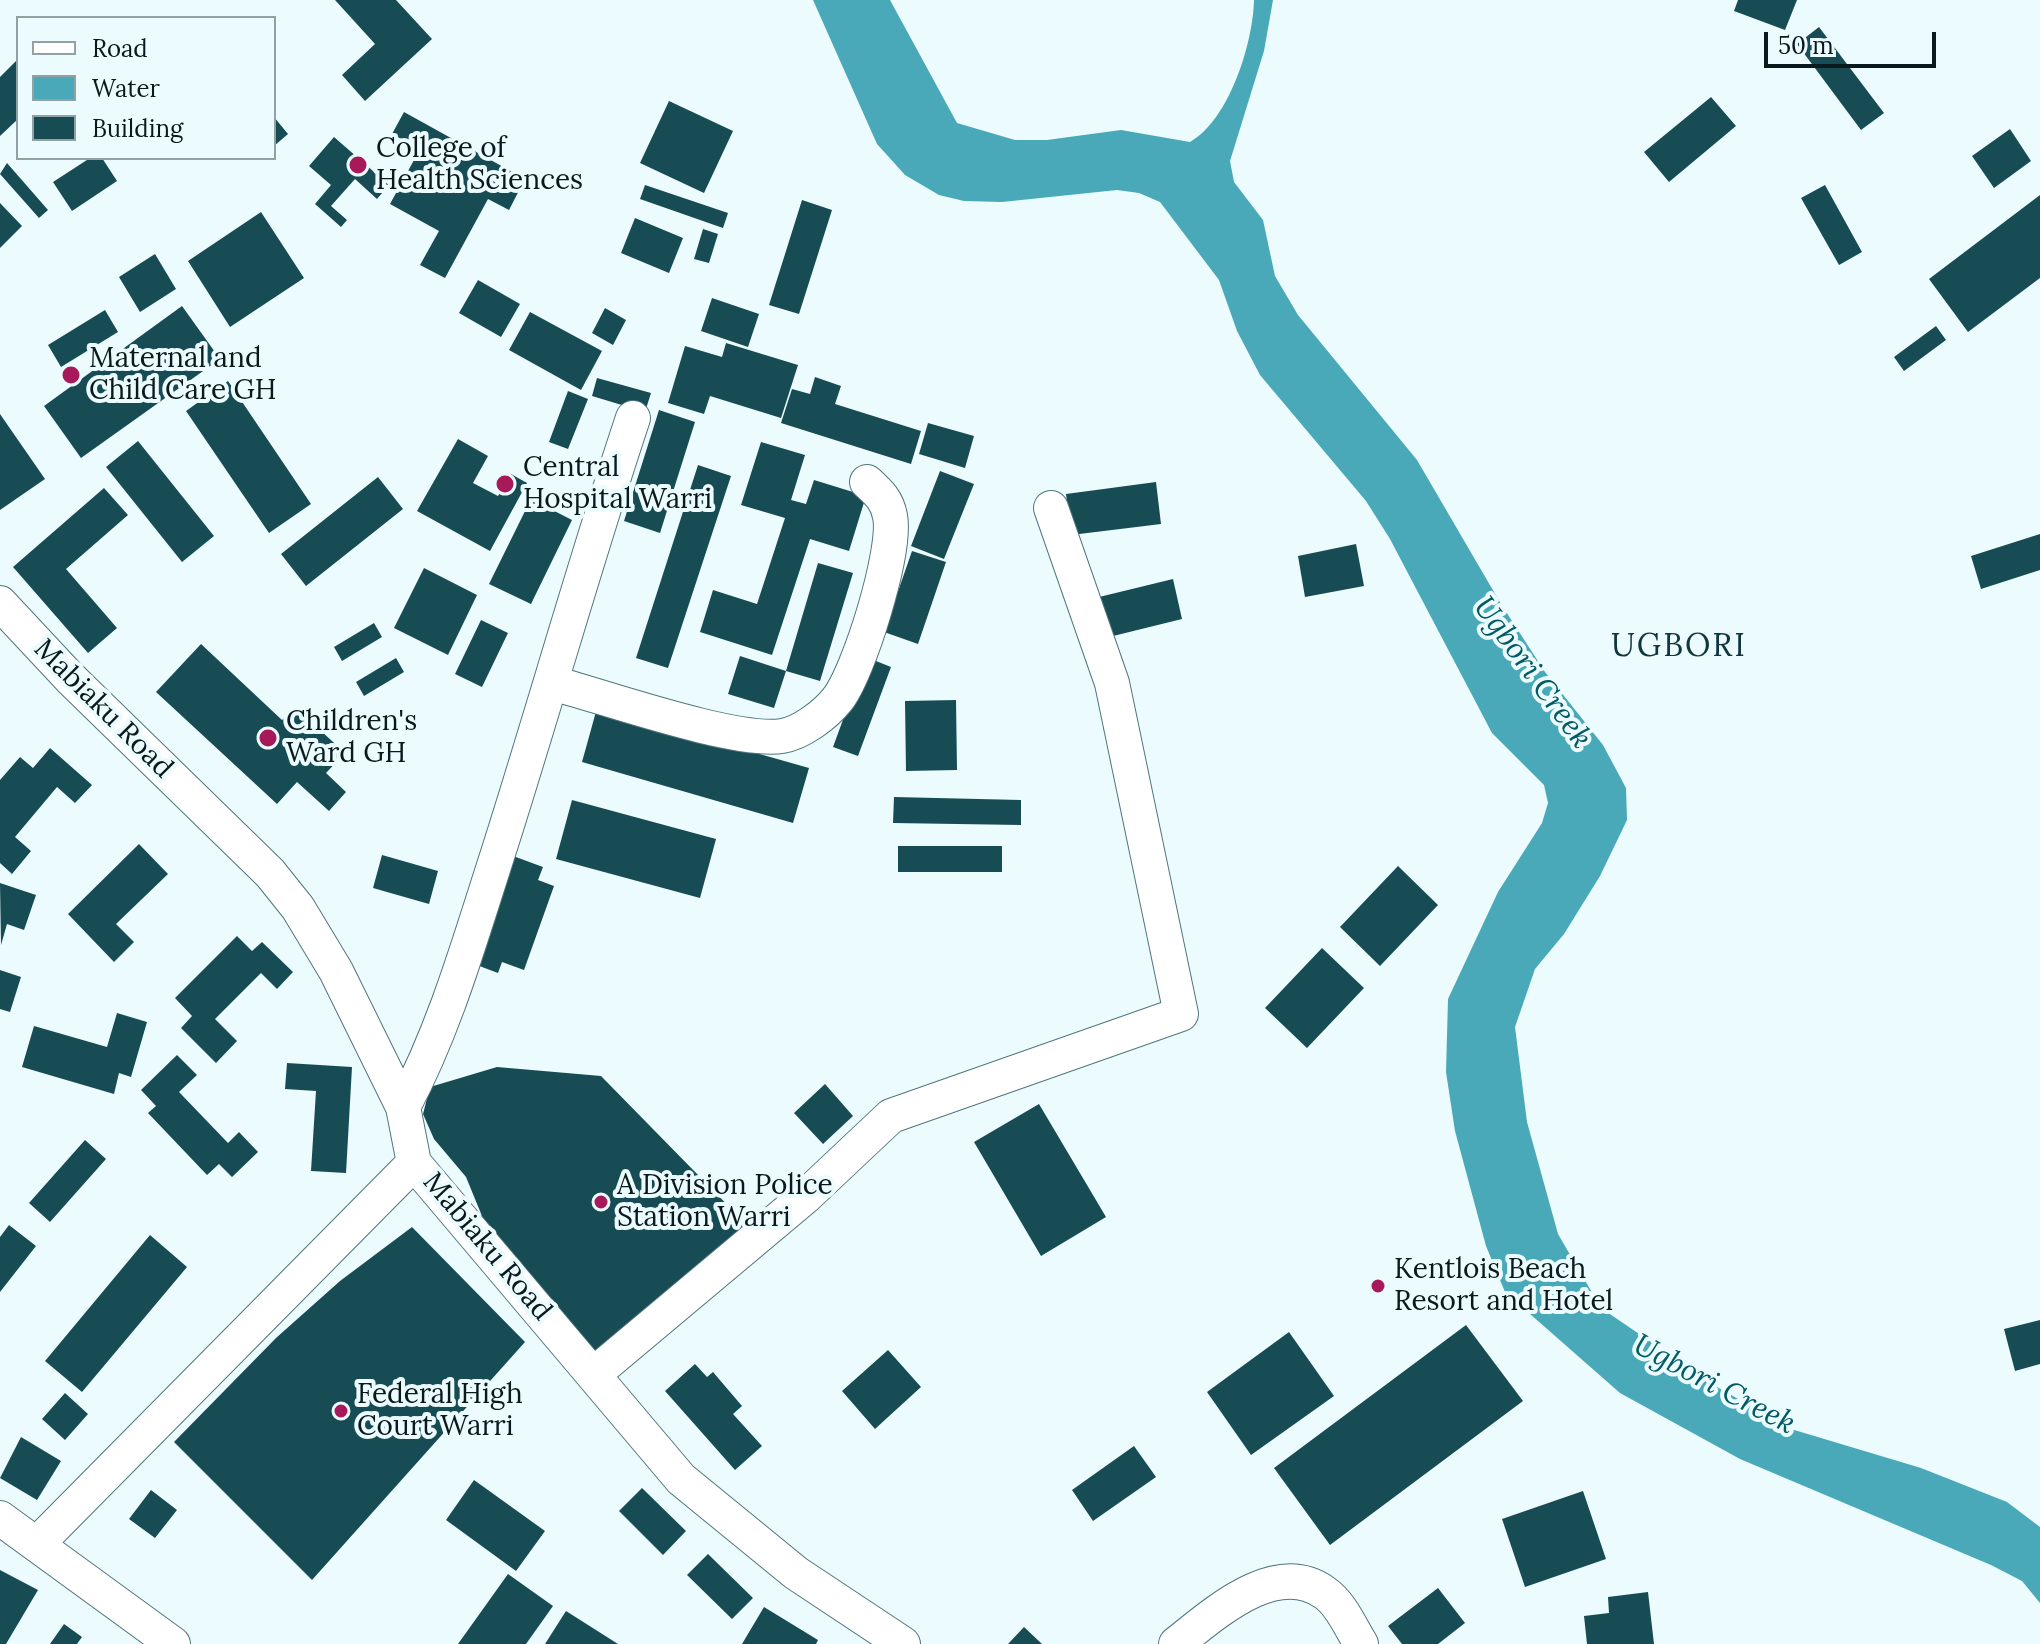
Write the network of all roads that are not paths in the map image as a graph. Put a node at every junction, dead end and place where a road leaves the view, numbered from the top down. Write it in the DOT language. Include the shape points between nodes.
graph roads {
  1 [pos="633,418"];
  2 [pos="867,482"];
  3 [pos="1051,508"];
  4 [pos="0,603"];
  5 [pos="552,683"];
  6 [pos="403,1107"];
  7 [pos="414,1163"];
  8 [pos="594,1374"];
  9 [pos="0,1518"];
  10 [pos="38,1543"];
  11 [pos="173,1644"];
  12 [pos="903,1644"];
  13 [pos="1176,1644"];
  14 [pos="1361,1644"];
  1 -- 5 [label="street"];
  2 -- 5 [label="street" via="884,497 891,518 888,561 857,666 837,701 810,724 783,736 743,735"];
  3 -- 8 [label="street" via="1112,683 1181,1014 891,1116 805,1197"];
  4 -- 6 [label="street, Mabiaku Road" via="270,873 298,908 336,971"];
  5 -- 6 [label="street" via="458,976"];
  6 -- 7 [label="street, Mabiaku Road"];
  7 -- 8 [label="street, Mabiaku Road"];
  7 -- 10 [label="street"];
  8 -- 12 [label="street, Mabiaku Road" via="681,1479 730,1522"];
  9 -- 10 [label="street"];
  10 -- 11 [label="street"];
  13 -- 14 [label="street" via="1254,1590 1282,1580 1326,1593"];
}
